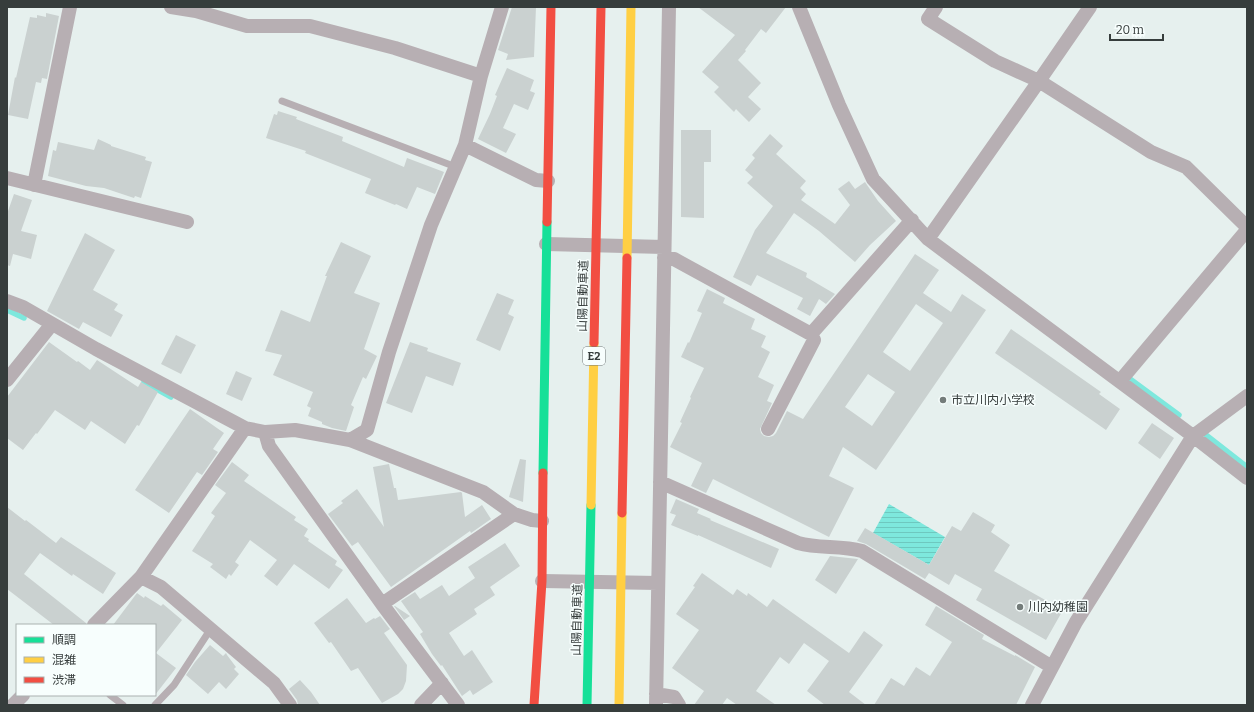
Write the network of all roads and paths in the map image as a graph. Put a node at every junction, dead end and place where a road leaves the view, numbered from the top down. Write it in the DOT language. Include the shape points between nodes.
graph roads {
  1 [pos="70,7"];
  2 [pos="170,7"];
  3 [pos="502,7"];
  4 [pos="551,7"];
  5 [pos="601,7"];
  6 [pos="631,7"];
  7 [pos="669,7"];
  8 [pos="799,7"];
  9 [pos="936,7"];
  10 [pos="1090,7"];
  11 [pos="481,76"];
  12 [pos="1039,81"];
  13 [pos="282,101"];
  14 [pos="465,145"];
  15 [pos="456,167"];
  16 [pos="7,178"];
  17 [pos="548,181"];
  18 [pos="34,185"];
  19 [pos="912,220"];
  20 [pos="187,222"];
  21 [pos="1247,226"];
  22 [pos="1247,230"];
  23 [pos="928,239"];
  24 [pos="546,244"];
  25 [pos="664,253"];
  26 [pos="7,301"];
  27 [pos="52,324"];
  28 [pos="811,334"];
  29 [pos="7,380"];
  30 [pos="1120,381"];
  31 [pos="1247,396"];
  32 [pos="245,428"];
  33 [pos="768,429"];
  34 [pos="265,432"];
  35 [pos="1193,436"];
  36 [pos="350,440"];
  37 [pos="1247,478"];
  38 [pos="660,482"];
  39 [pos="514,514"];
  40 [pos="542,520"];
  41 [pos="142,577"];
  42 [pos="542,581"];
  43 [pos="658,583"];
  44 [pos="382,604"];
  45 [pos="95,624"];
  46 [pos="210,630"];
  47 [pos="1052,667"];
  48 [pos="442,683"];
  49 [pos="22,696"];
  50 [pos="111,696"];
  51 [pos="656,700"];
  52 [pos="13,705"];
  53 [pos="123,705"];
  54 [pos="155,705"];
  55 [pos="290,705"];
  56 [pos="421,705"];
  57 [pos="458,705"];
  58 [pos="534,705"];
  59 [pos="587,705"];
  60 [pos="619,705"];
  61 [pos="679,705"];
  62 [pos="1032,705"];
  1 -- 18 [label="street"];
  2 -- 11 [label="street" via="196,11 247,26 310,26 395,48"];
  3 -- 11 [label="street"];
  4 -- 17 [label="main road"];
  5 -- 59 [label="main road, 山陽自動車道 / E2"];
  6 -- 60 [label="main road"];
  7 -- 25 [label="street"];
  8 -- 19 [label="street" via="873,179"];
  9 -- 12 [label="street" via="928,19 995,61"];
  10 -- 12 [label="street"];
  11 -- 14 [label="street"];
  12 -- 21 [label="street" via="1151,152 1186,167"];
  12 -- 23 [label="street"];
  13 -- 15 [label="lane"];
  14 -- 15 [label="street"];
  14 -- 17 [label="street" via="536,180"];
  15 -- 36 [label="street" via="428,233 389,352 367,430"];
  16 -- 18 [label="street"];
  17 -- 24 [label="main road"];
  18 -- 20 [label="street"];
  19 -- 23 [label="street"];
  19 -- 28 [label="street"];
  22 -- 30 [label="street"];
  23 -- 30 [label="street"];
  24 -- 25 [label="street"];
  24 -- 40 [label="main road"];
  25 -- 28 [label="street"];
  25 -- 38 [label="street"];
  26 -- 27 [label="street"];
  27 -- 29 [label="street"];
  27 -- 32 [label="street"];
  28 -- 33 [label="street" via="814,340"];
  30 -- 35 [label="street"];
  31 -- 35 [label="street"];
  32 -- 34 [label="street"];
  32 -- 41 [label="street"];
  34 -- 36 [label="street" via="295,430"];
  34 -- 44 [label="street" via="269,446"];
  35 -- 37 [label="street"];
  35 -- 47 [label="street" via="1076,622"];
  36 -- 39 [label="street" via="483,492"];
  38 -- 43 [label="street"];
  38 -- 47 [label="street" via="798,543 810,547 848,547 862,551"];
  39 -- 40 [label="street" via="532,520"];
  39 -- 44 [label="street"];
  40 -- 42 [label="main road"];
  41 -- 45 [label="street"];
  41 -- 46 [label="street" via="161,587"];
  42 -- 43 [label="street"];
  42 -- 58 [label="main road"];
  43 -- 51 [label="street"];
  44 -- 48 [label="street"];
  46 -- 54 [label="lane" via="174,685"];
  46 -- 55 [label="street" via="274,683"];
  47 -- 62 [label="street"];
  48 -- 56 [label="street"];
  48 -- 57 [label="street"];
  49 -- 52 [label="street"];
  50 -- 53 [label="lane"];
  51 -- 61 [label="street" via="674,697"];
}
